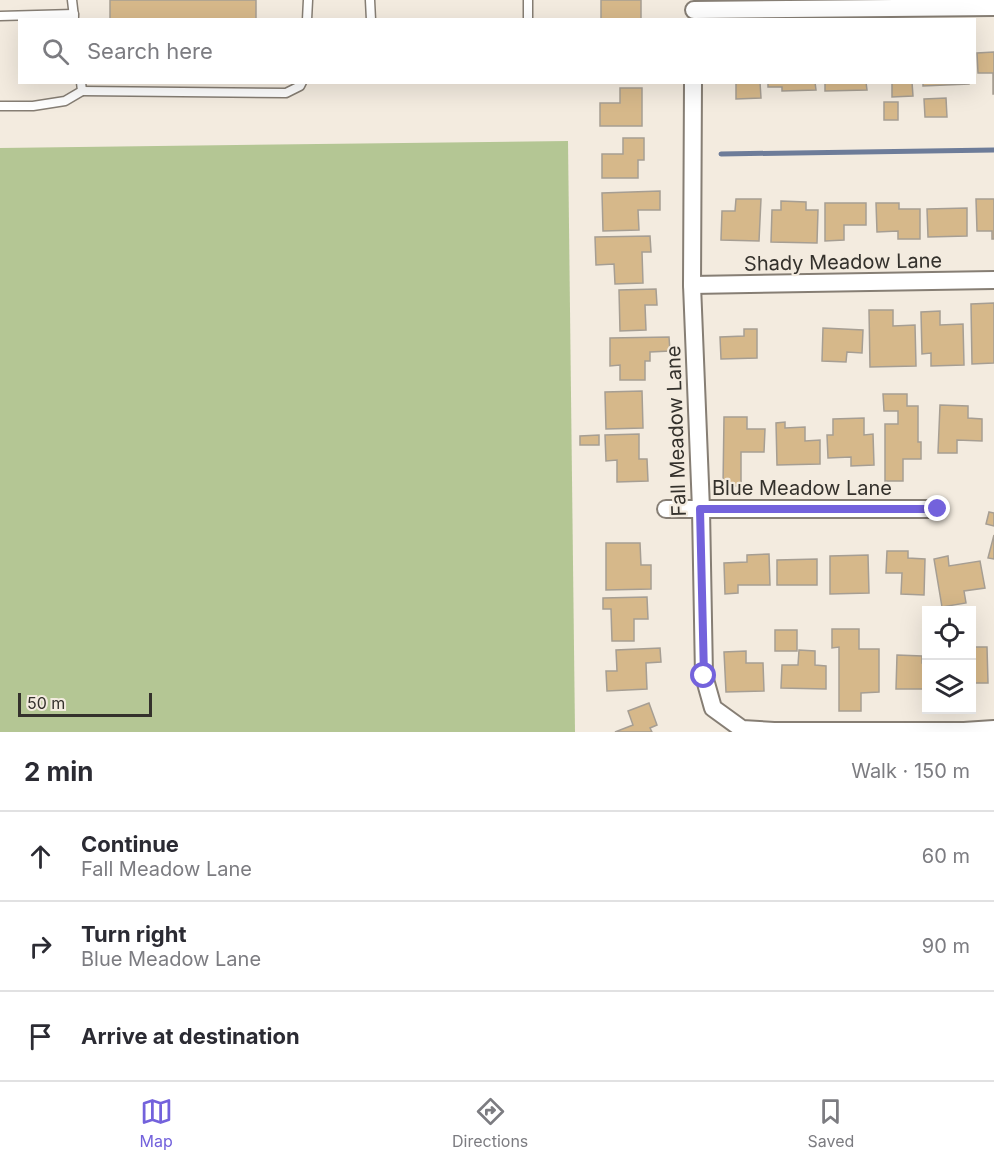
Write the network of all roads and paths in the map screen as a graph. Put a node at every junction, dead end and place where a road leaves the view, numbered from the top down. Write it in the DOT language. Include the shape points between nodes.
graph roads {
  1 [pos="72,0"];
  2 [pos="308,0"];
  3 [pos="370,0"];
  4 [pos="528,0"];
  5 [pos="994,7"];
  6 [pos="694,10"];
  7 [pos="0,16"];
  8 [pos="74,17"];
  9 [pos="307,18"];
  10 [pos="370,18"];
  11 [pos="528,18"];
  12 [pos="301,84"];
  13 [pos="693,84"];
  14 [pos="82,87"];
  15 [pos="0,106"];
  16 [pos="994,280"];
  17 [pos="692,285"];
  18 [pos="666,509"];
  19 [pos="700,509"];
  20 [pos="938,509"];
  21 [pos="994,729"];
  22 [pos="774,731"];
  1 -- 8 [label="lane"];
  2 -- 9 [label="lane"];
  3 -- 10 [label="lane"];
  4 -- 11 [label="lane"];
  5 -- 6 [label="street"];
  7 -- 8 [label="lane"];
  12 -- 14 [label="lane" via="286,93"];
  13 -- 17 [label="street, Fall Meadow Lane"];
  14 -- 15 [label="lane" via="64,101"];
  16 -- 17 [label="street, Shady Meadow Lane"];
  17 -- 19 [label="street, Fall Meadow Lane"];
  18 -- 19 [label="street, Blue Meadow Lane"];
  19 -- 20 [label="street, Blue Meadow Lane"];
  19 -- 22 [label="street, Fall Meadow Lane" via="704,676 713,708 742,729"];
  21 -- 22 [label="street, Fall Meadow Lane"];
}
